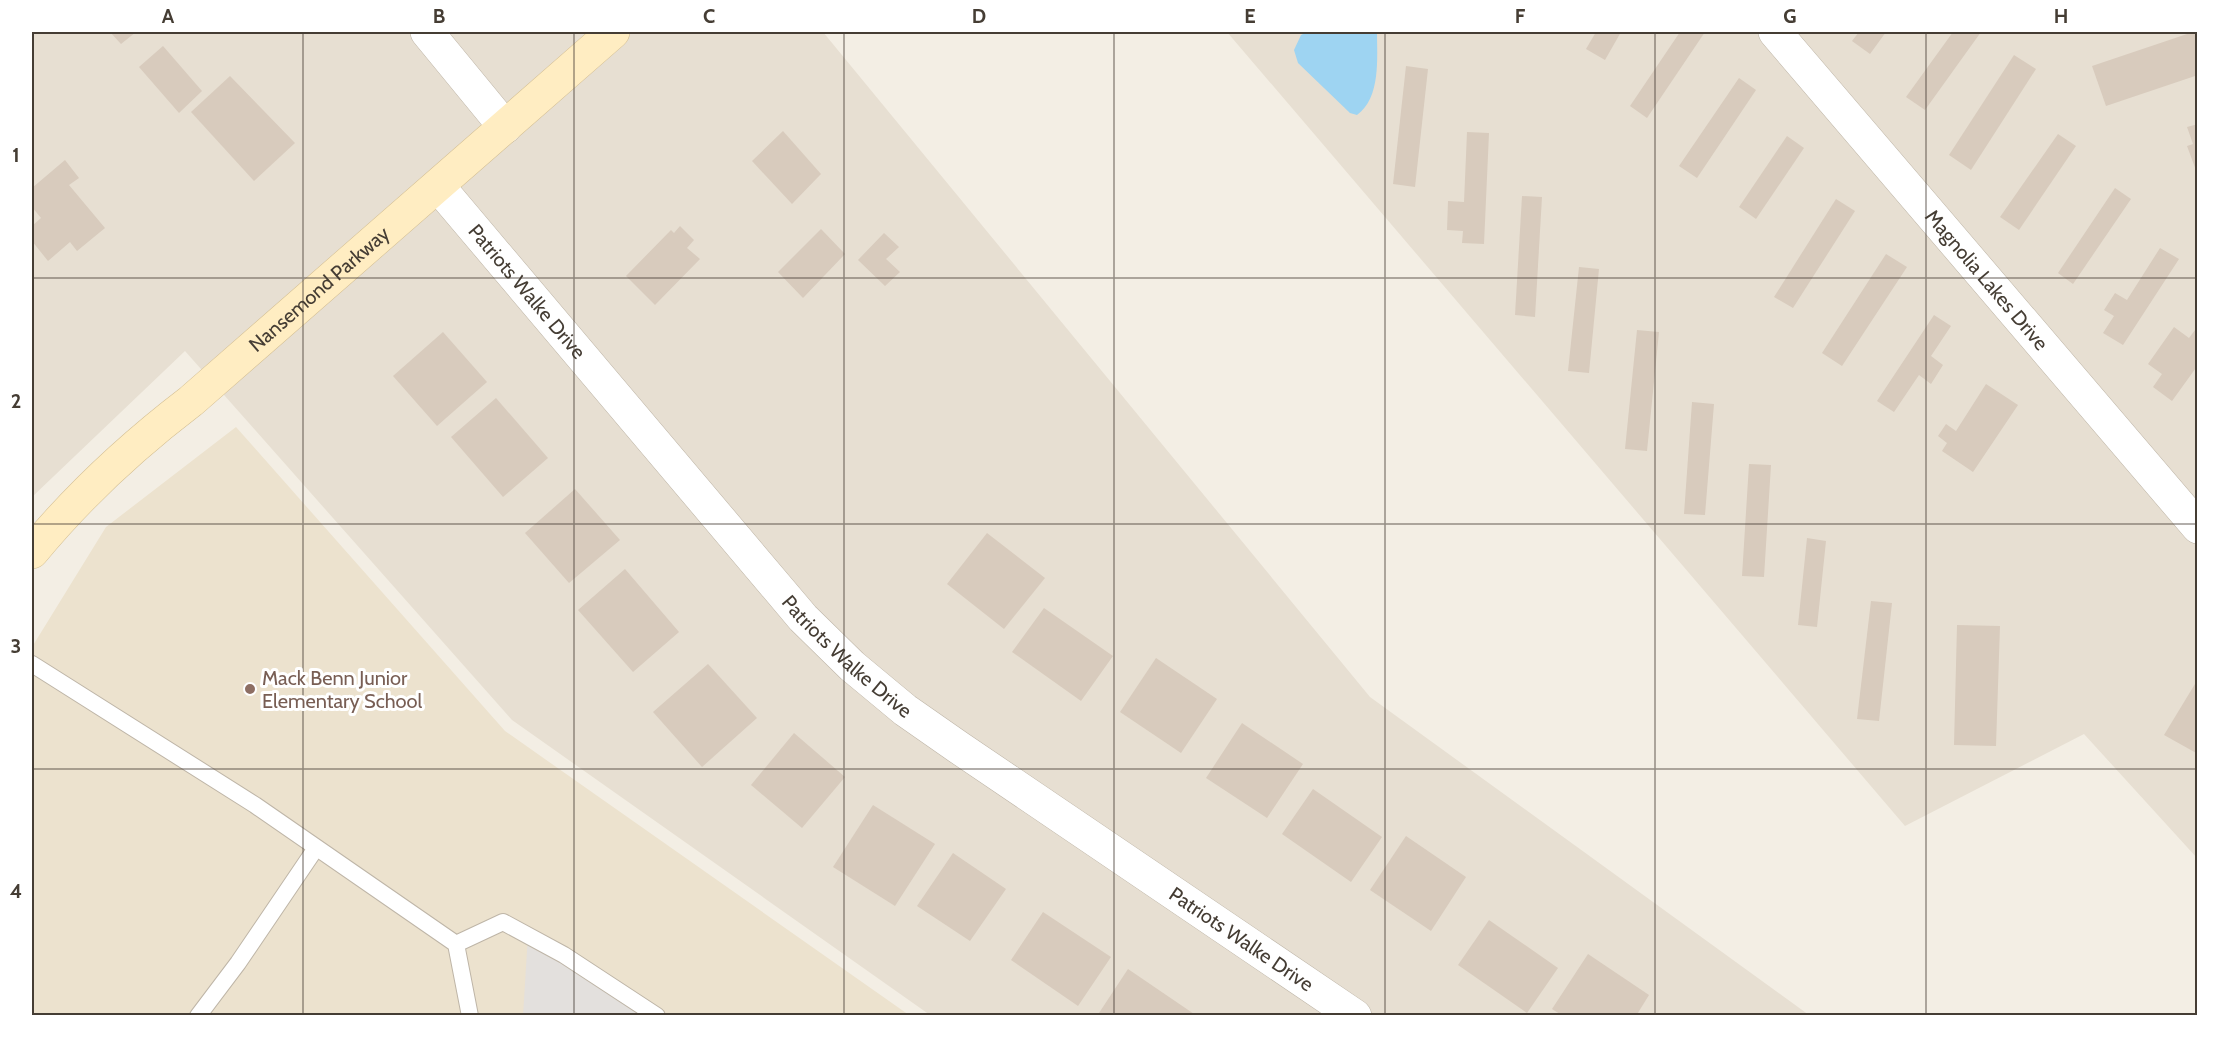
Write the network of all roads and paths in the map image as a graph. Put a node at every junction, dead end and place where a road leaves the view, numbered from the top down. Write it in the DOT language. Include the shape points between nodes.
graph roads {
  1 [pos="427,32"];
  2 [pos="613,32"];
  3 [pos="1774,32"];
  4 [pos="505,128"];
  5 [pos="438,186"];
  6 [pos="2198,527"];
  7 [pos="32,552"];
  8 [pos="32,664"];
  9 [pos="316,848"];
  10 [pos="456,944"];
  11 [pos="198,1016"];
  12 [pos="470,1016"];
  13 [pos="657,1016"];
  14 [pos="1355,1016"];
  1 -- 4 [label="street"];
  2 -- 4 [label="main road, Nansemond Parkway"];
  3 -- 6 [label="street, Magnolia Lakes Drive"];
  4 -- 5 [label="main road, Nansemond Parkway"];
  5 -- 7 [label="main road, Nansemond Parkway" via="191,401 125,453 65,512"];
  5 -- 14 [label="street, Patriots Walke Drive" via="803,618 852,666 958,747"];
  8 -- 9 [label="lane"];
  9 -- 10 [label="lane"];
  9 -- 11 [label="lane"];
  10 -- 12 [label="lane"];
  10 -- 13 [label="lane" via="502,922 564,955"];
}
